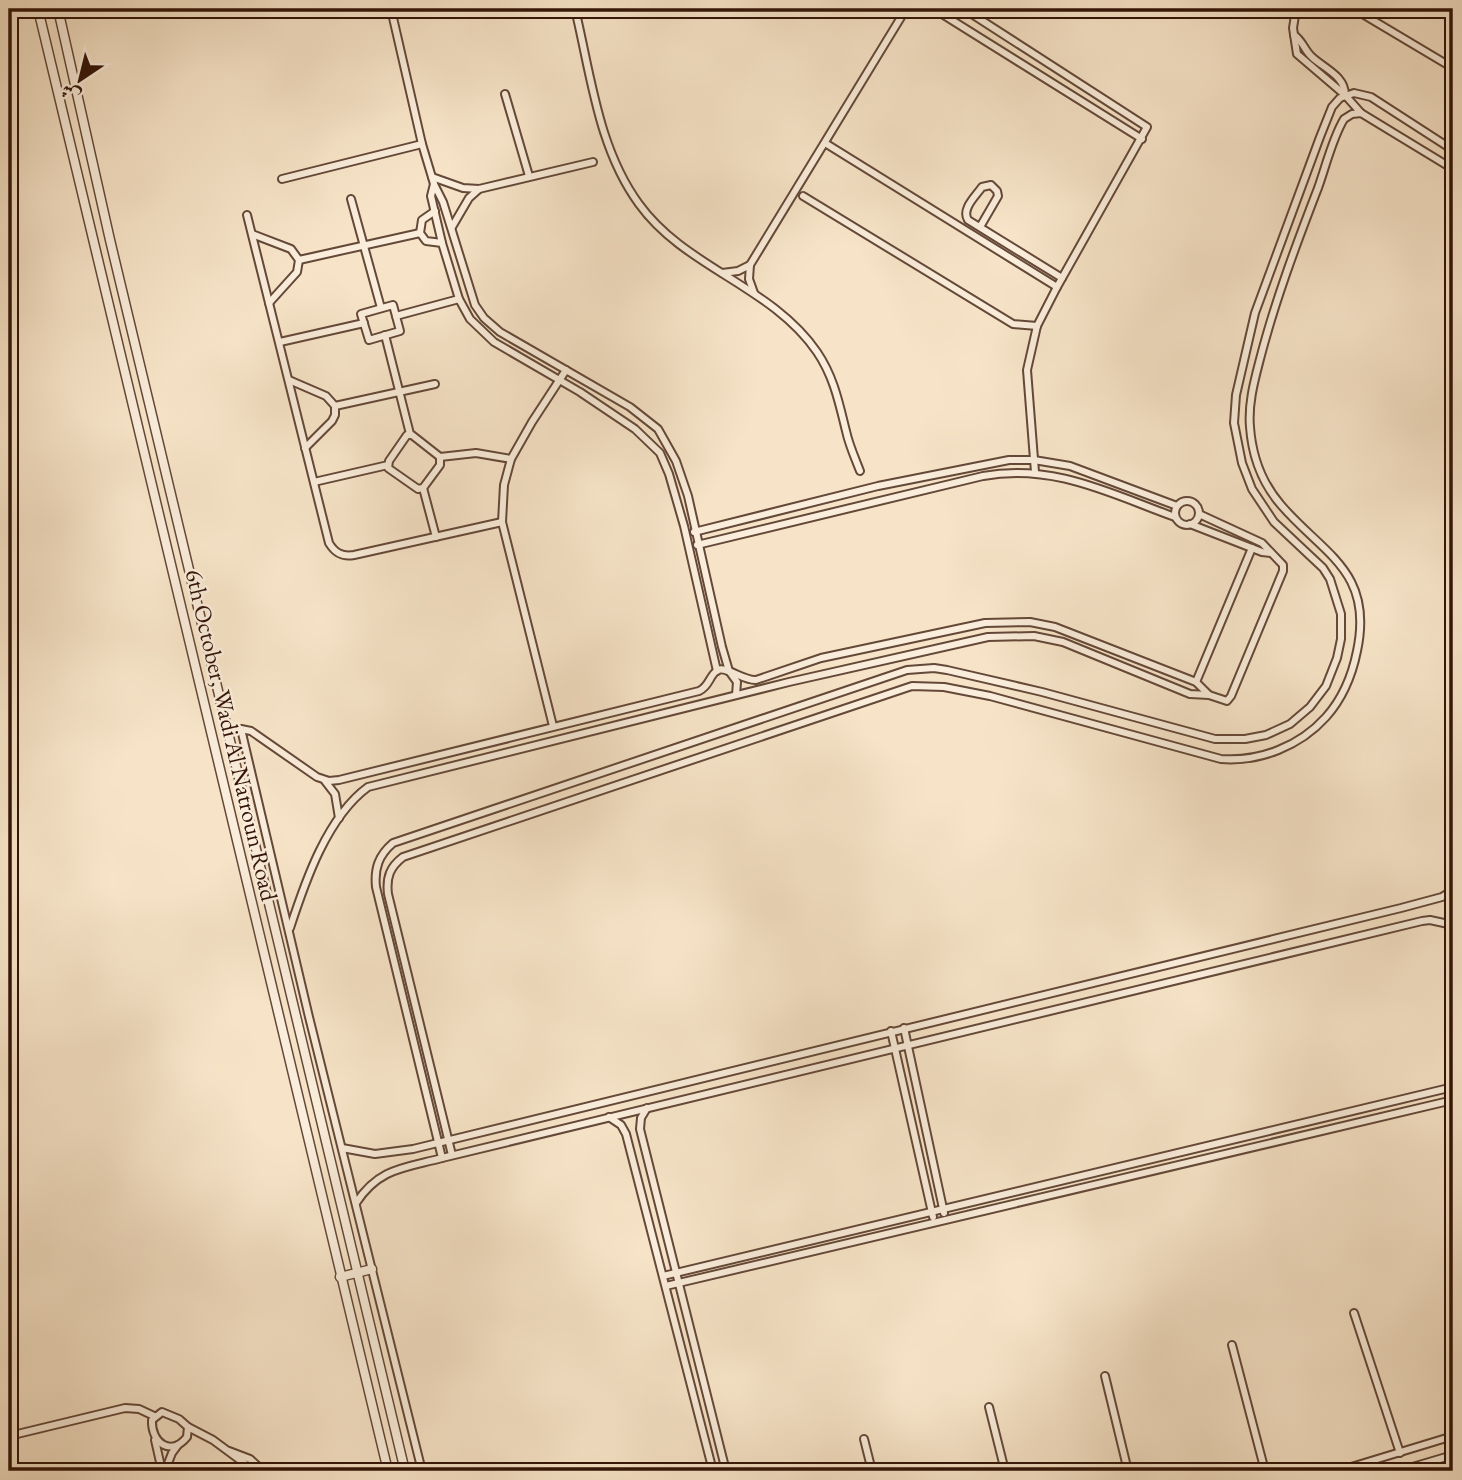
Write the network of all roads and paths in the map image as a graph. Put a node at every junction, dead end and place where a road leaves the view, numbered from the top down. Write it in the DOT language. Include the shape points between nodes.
graph roads {
  1 [pos="38,9"];
  2 [pos="58,9"];
  3 [pos="200,9"];
  4 [pos="391,9"];
  5 [pos="575,9"];
  6 [pos="906,9"];
  7 [pos="934,9"];
  8 [pos="964,9"];
  9 [pos="1296,9"];
  10 [pos="1354,9"];
  11 [pos="187,12"];
  12 [pos="1453,68"];
  13 [pos="505,94"];
  14 [pos="1345,95"];
  15 [pos="1361,113"];
  16 [pos="1142,139"];
  17 [pos="825,143"];
  18 [pos="422,144"];
  19 [pos="1453,150"];
  20 [pos="593,163"];
  21 [pos="1453,169"];
  22 [pos="529,176"];
  23 [pos="282,178"];
  24 [pos="433,181"];
  25 [pos="479,189"];
  26 [pos="803,196"];
  27 [pos="351,200"];
  28 [pos="435,211"];
  29 [pos="247,215"];
  30 [pos="451,227"];
  31 [pos="980,227"];
  32 [pos="420,233"];
  33 [pos="252,234"];
  34 [pos="442,243"];
  35 [pos="363,245"];
  36 [pos="299,260"];
  37 [pos="750,265"];
  38 [pos="722,273"];
  39 [pos="1062,278"];
  40 [pos="1057,286"];
  41 [pos="754,293"];
  42 [pos="1261,294"];
  43 [pos="459,299"];
  44 [pos="1276,300"];
  45 [pos="269,303"];
  46 [pos="381,308"];
  47 [pos="1255,313"];
  48 [pos="396,316"];
  49 [pos="1270,318"];
  50 [pos="364,323"];
  51 [pos="1037,326"];
  52 [pos="385,335"];
  53 [pos="280,342"];
  54 [pos="566,370"];
  55 [pos="289,380"];
  56 [pos="559,380"];
  57 [pos="435,384"];
  58 [pos="399,392"];
  59 [pos="335,406"];
  60 [pos="410,434"];
  61 [pos="305,448"];
  62 [pos="440,457"];
  63 [pos="511,459"];
  64 [pos="1034,460"];
  65 [pos="388,465"];
  66 [pos="860,471"];
  67 [pos="1035,472"];
  68 [pos="314,482"];
  69 [pos="423,488"];
  70 [pos="855,492"];
  71 [pos="859,505"];
  72 [pos="1177,506"];
  73 [pos="1199,514"];
  74 [pos="1175,517"];
  75 [pos="502,522"];
  76 [pos="1191,524"];
  77 [pos="695,532"];
  78 [pos="685,534"];
  79 [pos="436,537"];
  80 [pos="698,544"];
  81 [pos="688,547"];
  82 [pos="1252,548"];
  83 [pos="1271,553"];
  84 [pos="722,647"];
  85 [pos="712,649"];
  86 [pos="1146,661"];
  87 [pos="716,671"];
  88 [pos="729,671"];
  89 [pos="785,671"];
  90 [pos="1141,673"];
  91 [pos="789,682"];
  92 [pos="1196,682"];
  93 [pos="736,695"];
  94 [pos="1209,695"];
  95 [pos="636,706"];
  96 [pos="775,715"];
  97 [pos="639,718"];
  98 [pos="553,726"];
  99 [pos="780,729"];
  100 [pos="464,748"];
  101 [pos="447,752"];
  102 [pos="468,761"];
  103 [pos="405,763"];
  104 [pos="450,765"];
  105 [pos="379,769"];
  106 [pos="407,776"];
  107 [pos="325,780"];
  108 [pos="382,782"];
  109 [pos="339,820"];
  110 [pos="1453,890"];
  111 [pos="1424,902"];
  112 [pos="1430,920"];
  113 [pos="1453,925"];
  114 [pos="289,930"];
  115 [pos="904,1028"];
  116 [pos="891,1031"];
  117 [pos="907,1045"];
  118 [pos="894,1048"];
  119 [pos="1453,1087"];
  120 [pos="1453,1100"];
  121 [pos="647,1108"];
  122 [pos="609,1117"];
  123 [pos="448,1140"];
  124 [pos="438,1142"];
  125 [pos="342,1148"];
  126 [pos="413,1149"];
  127 [pos="452,1155"];
  128 [pos="442,1158"];
  129 [pos="417,1164"];
  130 [pos="356,1203"];
  131 [pos="943,1210"];
  132 [pos="932,1213"];
  133 [pos="945,1219"];
  134 [pos="934,1221"];
  135 [pos="372,1269"];
  136 [pos="356,1273"];
  137 [pos="676,1274"];
  138 [pos="341,1276"];
  139 [pos="663,1276"];
  140 [pos="678,1283"];
  141 [pos="666,1286"];
  142 [pos="1354,1313"];
  143 [pos="1232,1345"];
  144 [pos="1105,1376"];
  145 [pos="989,1407"];
  146 [pos="154,1416"];
  147 [pos="188,1427"];
  148 [pos="9,1436"];
  149 [pos="1453,1436"];
  150 [pos="154,1438"];
  151 [pos="864,1438"];
  152 [pos="178,1445"];
  153 [pos="229,1451"];
  154 [pos="1400,1453"];
  155 [pos="1453,1455"];
  156 [pos="388,1469"];
  157 [pos="164,1471"];
  158 [pos="255,1471"];
  159 [pos="263,1471"];
  160 [pos="371,1471"];
  161 [pos="405,1471"];
  162 [pos="422,1471"];
  163 [pos="713,1471"];
  164 [pos="726,1471"];
  165 [pos="872,1471"];
  166 [pos="1004,1471"];
  167 [pos="1128,1471"];
  168 [pos="1265,1471"];
  169 [pos="1338,1471"];
  170 [pos="1399,1471"];
  1 -- 138 [label="street, 6th October, Wadi Al Natroun Road"];
  2 -- 136 [label="street, 6th October, Wadi Al Natroun Road"];
  3 -- 11 [label="street"];
  4 -- 18 [label="street"];
  5 -- 38 [label="street" via="601,127 630,192 660,230"];
  6 -- 17 [label="street"];
  7 -- 16 [label="street"];
  8 -- 16 [label="street" via="1145,125"];
  9 -- 14 [label="street" via="1294,35 1311,57 1337,76"];
  10 -- 12 [label="street"];
  13 -- 22 [label="street"];
  14 -- 15 [label="street"];
  14 -- 19 [label="street" via="1371,97"];
  14 -- 42 [label="street" via="1329,112"];
  15 -- 21 [label="street"];
  15 -- 44 [label="street" via="1341,123"];
  16 -- 39 [label="street"];
  17 -- 37 [label="street"];
  17 -- 40 [label="street"];
  18 -- 23 [label="street"];
  18 -- 24 [label="street"];
  20 -- 22 [label="street"];
  22 -- 25 [label="street"];
  24 -- 25 [label="street"];
  24 -- 28 [label="street"];
  24 -- 30 [label="street"];
  25 -- 30 [label="street"];
  26 -- 51 [label="street" via="1013,324"];
  27 -- 35 [label="street"];
  28 -- 32 [label="street" via="422,220"];
  28 -- 34 [label="street"];
  29 -- 33 [label="street"];
  30 -- 54 [label="street" via="471,295 484,318"];
  31 -- 31 [label="street" via="968,220 965,211 982,187 991,185 998,195"];
  31 -- 39 [label="street"];
  32 -- 34 [label="street" via="426,241"];
  32 -- 35 [label="street"];
  33 -- 36 [label="street" via="290,249"];
  33 -- 45 [label="street"];
  34 -- 43 [label="street"];
  35 -- 36 [label="street"];
  35 -- 46 [label="street"];
  36 -- 45 [label="street" via="297,272"];
  37 -- 38 [label="street"];
  37 -- 41 [label="street"];
  38 -- 41 [label="street"];
  39 -- 40 [label="street"];
  40 -- 51 [label="street"];
  41 -- 66 [label="street" via="789,318 819,354 837,393"];
  42 -- 44 [label="street"];
  42 -- 47 [label="street"];
  43 -- 48 [label="street"];
  43 -- 56 [label="street" via="487,336"];
  44 -- 49 [label="street"];
  45 -- 53 [label="street"];
  46 -- 48 [label="street" via="393,305"];
  46 -- 50 [label="street" via="361,314"];
  47 -- 49 [label="street"];
  47 -- 96 [label="street" via="1236,395 1234,423 1242,463 1252,489 1274,522 1330,579 1341,614 1341,639 1331,675 1296,720 1253,738 1215,739 934,668 907,670"];
  48 -- 52 [label="street" via="400,331"];
  49 -- 99 [label="street" via="1250,402 1255,457 1282,506 1343,567 1359,612 1359,643 1348,684 1316,727 1268,754 1221,760 990,696 925,685 905,687"];
  50 -- 52 [label="street" via="369,340"];
  50 -- 53 [label="street"];
  51 -- 64 [label="street" via="1027,370"];
  52 -- 58 [label="street"];
  53 -- 55 [label="street"];
  54 -- 56 [label="street"];
  54 -- 77 [label="street" via="658,429 682,476"];
  55 -- 59 [label="street" via="326,396"];
  55 -- 61 [label="street"];
  56 -- 63 [label="street"];
  56 -- 78 [label="street" via="654,445 665,463"];
  57 -- 58 [label="street"];
  58 -- 59 [label="street"];
  58 -- 60 [label="street"];
  59 -- 61 [label="street" via="334,418"];
  60 -- 62 [label="street"];
  60 -- 65 [label="street"];
  61 -- 68 [label="street"];
  62 -- 63 [label="street" via="476,453"];
  62 -- 69 [label="street" via="440,465"];
  63 -- 75 [label="street"];
  64 -- 67 [label="street"];
  64 -- 70 [label="street" via="990,463"];
  64 -- 72 [label="street" via="1082,470"];
  65 -- 68 [label="street"];
  65 -- 69 [label="street" via="418,489"];
  67 -- 71 [label="street" via="983,475"];
  67 -- 74 [label="street" via="1079,481"];
  68 -- 79 [label="street" via="329,543 339,554 354,555"];
  69 -- 79 [label="street"];
  70 -- 71 [label="street"];
  70 -- 77 [label="street"];
  71 -- 80 [label="street"];
  72 -- 73 [label="street" via="1189,501"];
  72 -- 74 [label="street"];
  73 -- 76 [label="street"];
  73 -- 83 [label="street" via="1262,543"];
  74 -- 76 [label="street" via="1181,524"];
  75 -- 79 [label="street"];
  75 -- 98 [label="street"];
  76 -- 82 [label="street"];
  77 -- 78 [label="street"];
  77 -- 80 [label="street"];
  78 -- 81 [label="street"];
  80 -- 81 [label="street"];
  80 -- 84 [label="street"];
  81 -- 85 [label="street"];
  82 -- 83 [label="street"];
  82 -- 92 [label="street"];
  83 -- 94 [label="street" via="1282,562 1283,571 1231,696 1224,701"];
  84 -- 85 [label="street"];
  84 -- 88 [label="street"];
  85 -- 87 [label="street"];
  86 -- 89 [label="street" via="1055,627 1003,621 821,658"];
  86 -- 90 [label="street"];
  86 -- 92 [label="street"];
  87 -- 88 [label="street"];
  87 -- 95 [label="street" via="703,690"];
  88 -- 89 [label="street" via="750,680"];
  88 -- 93 [label="street" via="737,682"];
  89 -- 91 [label="street"];
  90 -- 91 [label="street" via="1063,642 1003,635"];
  90 -- 94 [label="street" via="1190,694"];
  91 -- 93 [label="street"];
  92 -- 94 [label="street"];
  93 -- 97 [label="street"];
  95 -- 97 [label="street"];
  95 -- 98 [label="street"];
  96 -- 99 [label="street"];
  96 -- 124 [label="street" via="408,837 386,849 376,867 376,887"];
  97 -- 102 [label="street"];
  98 -- 100 [label="street"];
  99 -- 123 [label="street" via="412,852 392,867 388,894"];
  100 -- 101 [label="street"];
  100 -- 102 [label="street"];
  101 -- 103 [label="street"];
  101 -- 104 [label="street"];
  102 -- 104 [label="street"];
  103 -- 105 [label="street"];
  103 -- 106 [label="street"];
  104 -- 106 [label="street"];
  105 -- 107 [label="street"];
  105 -- 108 [label="street"];
  106 -- 108 [label="street"];
  107 -- 109 [label="street" via="335,794"];
  107 -- 114 [label="street" via="241,729"];
  108 -- 109 [label="street" via="363,791"];
  109 -- 114 [label="street" via="309,871"];
  110 -- 111 [label="street"];
  111 -- 112 [label="street"];
  111 -- 115 [label="street"];
  112 -- 113 [label="street"];
  112 -- 117 [label="street"];
  114 -- 125 [label="street"];
  115 -- 116 [label="street"];
  115 -- 117 [label="street"];
  116 -- 118 [label="street"];
  116 -- 123 [label="street"];
  117 -- 118 [label="street"];
  117 -- 131 [label="street"];
  118 -- 121 [label="street"];
  118 -- 132 [label="street"];
  119 -- 131 [label="street"];
  120 -- 133 [label="street"];
  121 -- 122 [label="street"];
  121 -- 137 [label="street" via="640,1129"];
  122 -- 127 [label="street"];
  122 -- 139 [label="street" via="626,1134"];
  123 -- 124 [label="street"];
  123 -- 127 [label="street"];
  124 -- 126 [label="street"];
  124 -- 128 [label="street"];
  125 -- 126 [label="street" via="374,1154"];
  125 -- 130 [label="street"];
  126 -- 129 [label="street"];
  127 -- 128 [label="street"];
  128 -- 129 [label="street"];
  129 -- 130 [label="street" via="382,1175"];
  130 -- 135 [label="street"];
  131 -- 132 [label="street"];
  131 -- 133 [label="street"];
  132 -- 134 [label="street"];
  132 -- 137 [label="street"];
  133 -- 134 [label="street"];
  134 -- 140 [label="street"];
  135 -- 136 [label="street"];
  135 -- 162 [label="street"];
  136 -- 138 [label="street"];
  136 -- 161 [label="street, 6th October, Wadi Al Natroun Road"];
  137 -- 139 [label="street"];
  137 -- 140 [label="street"];
  138 -- 156 [label="street, 6th October, Wadi Al Natroun Road"];
  139 -- 141 [label="street"];
  140 -- 141 [label="street"];
  140 -- 164 [label="street"];
  141 -- 163 [label="street"];
  142 -- 154 [label="street"];
  143 -- 168 [label="street"];
  144 -- 167 [label="street"];
  145 -- 166 [label="street"];
  146 -- 147 [label="street" via="162,1412"];
  146 -- 148 [label="street" via="125,1408"];
  146 -- 150 [label="street"];
  147 -- 152 [label="street" via="187,1437"];
  147 -- 153 [label="street"];
  149 -- 154 [label="street"];
  150 -- 152 [label="street" via="169,1447"];
  150 -- 157 [label="street"];
  151 -- 165 [label="street"];
  152 -- 157 [label="street"];
  153 -- 158 [label="street"];
  153 -- 159 [label="street" via="250,1459"];
  154 -- 169 [label="street"];
  155 -- 170 [label="street"];
  156 -- 160 [label="street"];
}
